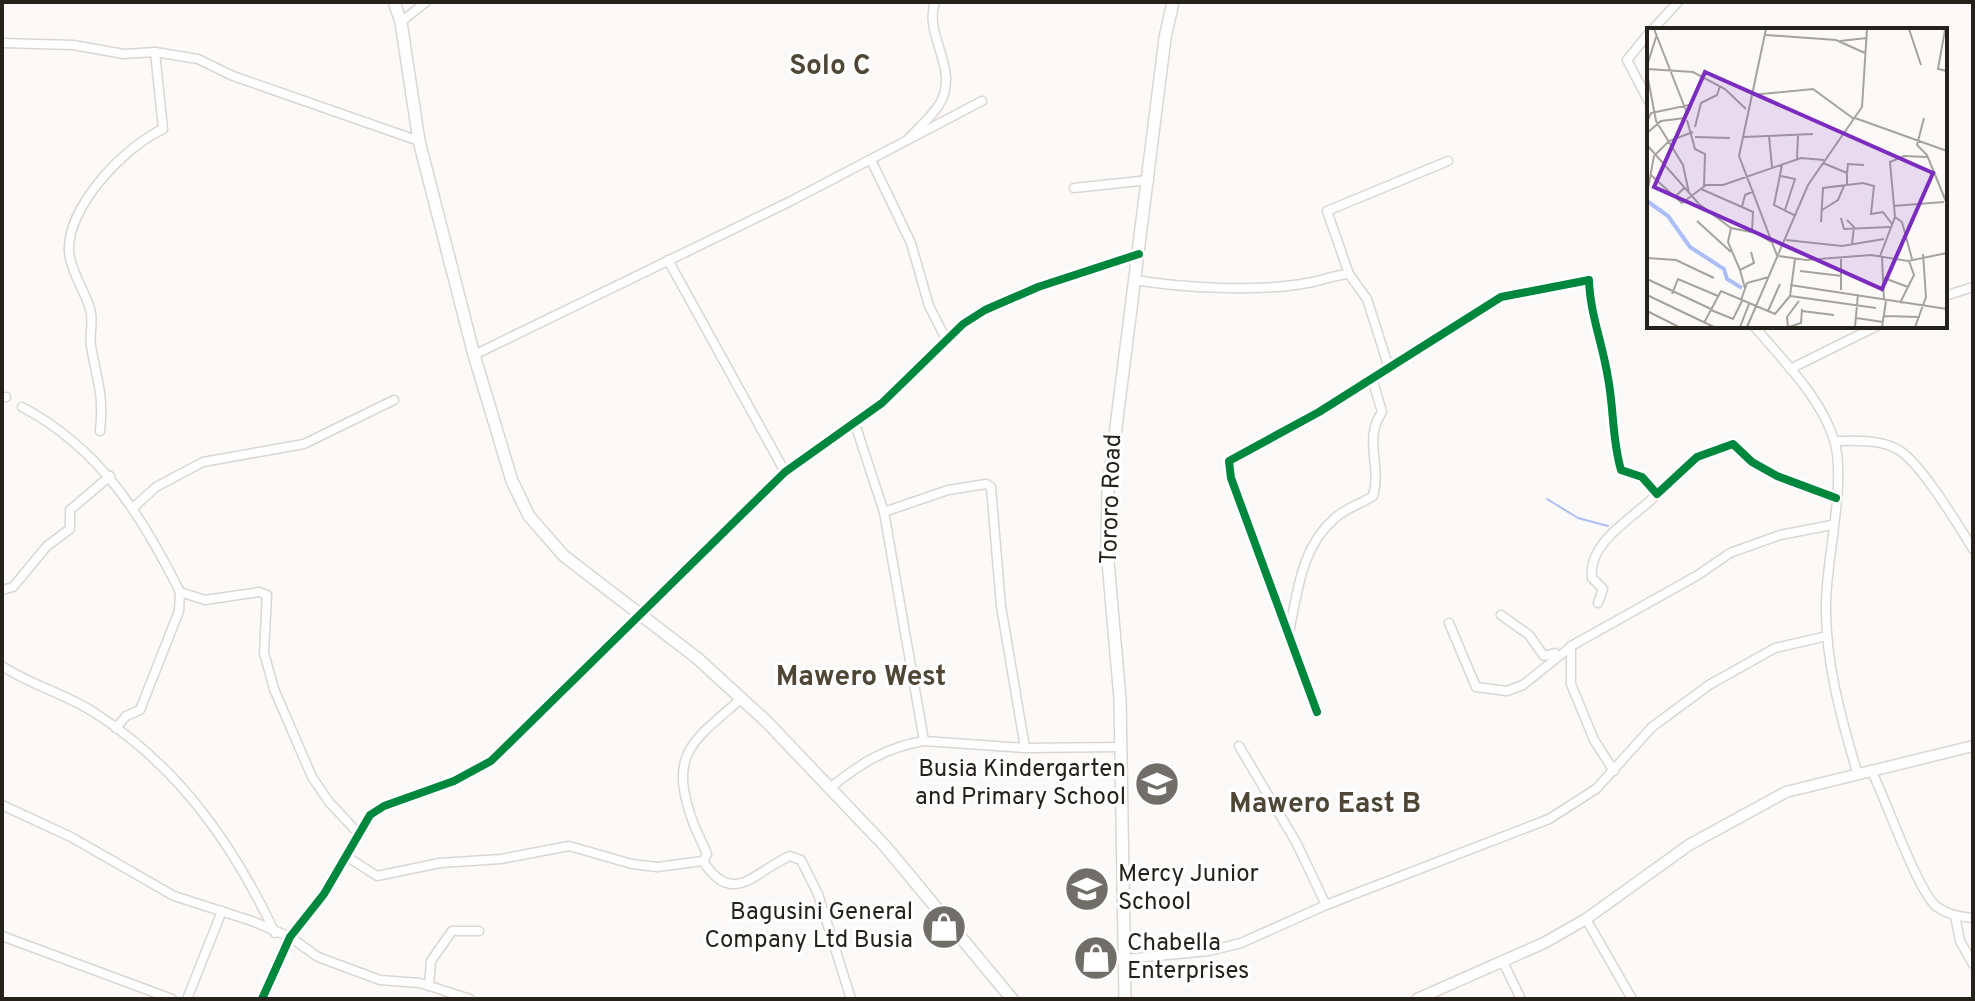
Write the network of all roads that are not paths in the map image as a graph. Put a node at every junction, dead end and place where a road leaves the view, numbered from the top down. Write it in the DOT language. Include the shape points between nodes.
graph roads {
  1 [pos="394,2"];
  2 [pos="426,2"];
  3 [pos="935,2"];
  4 [pos="1173,2"];
  5 [pos="1678,2"];
  6 [pos="401,22"];
  7 [pos="1655,28"];
  8 [pos="1647,37"];
  9 [pos="2,43"];
  10 [pos="155,52"];
  11 [pos="1647,98"];
  12 [pos="982,101"];
  13 [pos="419,141"];
  14 [pos="906,142"];
  15 [pos="871,160"];
  16 [pos="1448,161"];
  17 [pos="1150,180"];
  18 [pos="1074,188"];
  19 [pos="1139,254"];
  20 [pos="668,260"];
  21 [pos="1349,274"];
  22 [pos="1135,280"];
  23 [pos="1973,287"];
  24 [pos="1947,295"];
  25 [pos="1756,328"];
  26 [pos="1873,328"];
  27 [pos="946,339"];
  28 [pos="474,355"];
  29 [pos="1389,368"];
  30 [pos="1790,369"];
  31 [pos="1372,378"];
  32 [pos="394,400"];
  33 [pos="22,407"];
  34 [pos="855,424"];
  35 [pos="100,431"];
  36 [pos="1835,441"];
  37 [pos="785,472"];
  38 [pos="110,476"];
  39 [pos="1657,494"];
  40 [pos="1836,498"];
  41 [pos="134,507"];
  42 [pos="884,512"];
  43 [pos="1832,525"];
  44 [pos="1973,549"];
  45 [pos="2,590"];
  46 [pos="180,592"];
  47 [pos="198,600"];
  48 [pos="1598,603"];
  49 [pos="179,611"];
  50 [pos="637,615"];
  51 [pos="1501,615"];
  52 [pos="1449,623"];
  53 [pos="1289,633"];
  54 [pos="1827,636"];
  55 [pos="1573,645"];
  56 [pos="2,666"];
  57 [pos="742,698"];
  58 [pos="1317,712"];
  59 [pos="116,728"];
  60 [pos="924,741"];
  61 [pos="1239,746"];
  62 [pos="1973,746"];
  63 [pos="1121,747"];
  64 [pos="1025,748"];
  65 [pos="1871,770"];
  66 [pos="1614,771"];
  67 [pos="1857,772"];
  68 [pos="831,787"];
  69 [pos="2,805"];
  70 [pos="358,833"];
  71 [pos="346,856"];
  72 [pos="703,861"];
  73 [pos="1326,905"];
  74 [pos="222,911"];
  75 [pos="1955,916"];
  76 [pos="1973,918"];
  77 [pos="1586,919"];
  78 [pos="479,931"];
  79 [pos="276,933"];
  80 [pos="2,936"];
  81 [pos="290,937"];
  82 [pos="1125,959"];
  83 [pos="1502,960"];
  84 [pos="1973,964"];
  85 [pos="429,986"];
  86 [pos="172,999"];
  87 [pos="187,999"];
  88 [pos="262,999"];
  89 [pos="470,999"];
  90 [pos="851,999"];
  91 [pos="1012,999"];
  92 [pos="1125,999"];
  93 [pos="1417,999"];
  94 [pos="1521,999"];
  95 [pos="1632,999"];
  1 -- 6 [label="main road"];
  2 -- 6 [label="street"];
  3 -- 14 [label="street" via="930,18 945,57 945,88 939,105"];
  4 -- 17 [label="main road, Tororo Road"];
  5 -- 7 [label="street"];
  6 -- 13 [label="main road"];
  8 -- 11 [label="street" via="1627,60"];
  9 -- 10 [label="street"];
  10 -- 13 [label="street" via="198,59"];
  10 -- 35 [label="street" via="163,129 83,200 70,244 70,258 92,313 91,345 104,400"];
  12 -- 14 [label="street"];
  13 -- 28 [label="main road"];
  14 -- 15 [label="street"];
  15 -- 20 [label="street"];
  15 -- 27 [label="street" via="911,243 929,306"];
  16 -- 21 [label="street" via="1327,211"];
  17 -- 18 [label="street"];
  17 -- 19 [label="main road, Tororo Road"];
  19 -- 22 [label="main road, Tororo Road"];
  19 -- 27 [label="street" via="1021,294 978,314"];
  20 -- 28 [label="street"];
  20 -- 37 [label="street"];
  21 -- 22 [label="street" via="1249,286"];
  21 -- 29 [label="street" via="1367,299"];
  22 -- 63 [label="main road, Tororo Road" via="1107,516"];
  23 -- 24 [label="street"];
  25 -- 30 [label="street"];
  26 -- 30 [label="street"];
  27 -- 34 [label="street"];
  28 -- 50 [label="main road" via="512,481 529,516 564,556"];
  29 -- 31 [label="street"];
  29 -- 39 [label="street" via="1501,297 1589,280 1621,470 1642,477"];
  30 -- 36 [label="street"];
  31 -- 53 [label="street" via="1382,412 1371,443 1376,462 1373,496 1336,516 1312,546"];
  31 -- 53 [label="street" via="1229,461"];
  32 -- 41 [label="street" via="304,444 203,462 156,487"];
  33 -- 38 [label="street" via="58,427"];
  34 -- 37 [label="street"];
  34 -- 42 [label="street"];
  36 -- 40 [label="street"];
  36 -- 44 [label="street" via="1897,449"];
  37 -- 50 [label="street"];
  38 -- 41 [label="street"];
  38 -- 45 [label="street" via="70,510 70,529 47,546 13,587"];
  39 -- 40 [label="street" via="1697,457 1733,444 1777,476"];
  39 -- 48 [label="street" via="1641,512 1617,526 1591,561 1592,578 1603,589"];
  40 -- 43 [label="street"];
  41 -- 46 [label="street"];
  42 -- 60 [label="street"];
  42 -- 64 [label="street" via="948,490 991,487 1001,606"];
  43 -- 54 [label="street"];
  43 -- 55 [label="street" via="1780,535 1730,553"];
  46 -- 47 [label="street"];
  46 -- 49 [label="street"];
  47 -- 49 [label="street"];
  47 -- 70 [label="street" via="267,595 264,653 274,689 316,784"];
  49 -- 59 [label="street" via="140,710"];
  50 -- 57 [label="main road"];
  50 -- 70 [label="street" via="491,761 375,811"];
  51 -- 55 [label="street" via="1529,635 1544,656"];
  52 -- 55 [label="street" via="1481,690 1507,691 1523,685"];
  53 -- 58 [label="street"];
  54 -- 66 [label="street" via="1775,648 1709,685 1652,727"];
  54 -- 67 [label="street" via="1840,714"];
  55 -- 66 [label="street" via="1571,684 1594,740"];
  56 -- 59 [label="street" via="72,699"];
  57 -- 68 [label="main road"];
  57 -- 72 [label="street" via="686,752 687,803 707,854"];
  59 -- 79 [label="street" via="171,776 215,825"];
  60 -- 64 [label="street"];
  60 -- 68 [label="street" via="865,760"];
  61 -- 73 [label="street"];
  62 -- 65 [label="street"];
  63 -- 64 [label="street"];
  63 -- 82 [label="main road, Tororo Road"];
  65 -- 67 [label="street"];
  65 -- 75 [label="street" via="1918,877 1935,905"];
  66 -- 73 [label="street" via="1549,819"];
  67 -- 77 [label="street" via="1753,807 1689,845"];
  68 -- 91 [label="main road"];
  69 -- 74 [label="street" via="71,837 162,890"];
  70 -- 71 [label="street"];
  71 -- 72 [label="street" via="377,876 569,846 657,867"];
  71 -- 81 [label="street"];
  72 -- 90 [label="street" via="723,884 758,876 790,856 801,860 818,894"];
  73 -- 82 [label="street" via="1229,947"];
  74 -- 79 [label="street"];
  74 -- 87 [label="street"];
  75 -- 76 [label="street"];
  75 -- 84 [label="street" via="1960,941"];
  77 -- 83 [label="street"];
  77 -- 95 [label="street"];
  78 -- 85 [label="street" via="452,931 431,961"];
  79 -- 81 [label="street"];
  80 -- 86 [label="street"];
  81 -- 85 [label="street" via="318,957 380,980"];
  81 -- 88 [label="street"];
  82 -- 92 [label="main road, Tororo Road"];
  83 -- 93 [label="street"];
  83 -- 94 [label="street"];
  85 -- 89 [label="street"];
}
